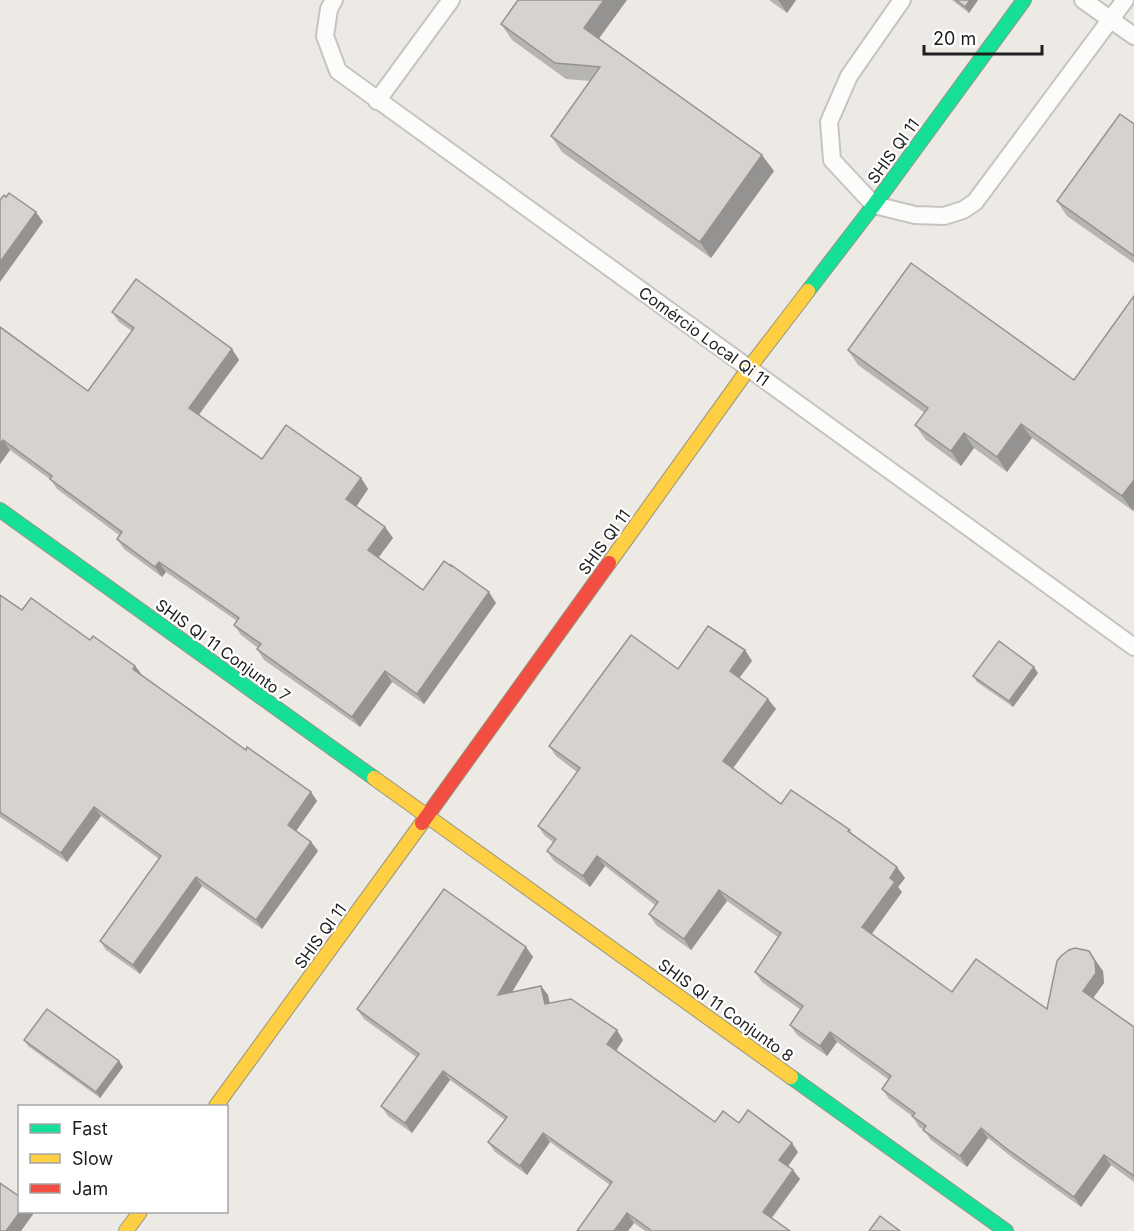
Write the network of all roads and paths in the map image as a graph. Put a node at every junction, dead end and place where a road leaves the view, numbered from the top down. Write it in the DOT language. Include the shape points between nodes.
graph roads {
  1 [pos="334,0"];
  2 [pos="451,0"];
  3 [pos="902,0"];
  4 [pos="1024,0"];
  5 [pos="1083,0"];
  6 [pos="1125,0"];
  7 [pos="1110,19"];
  8 [pos="1134,36"];
  9 [pos="377,101"];
  10 [pos="874,205"];
  11 [pos="749,368"];
  12 [pos="0,510"];
  13 [pos="1133,644"];
  14 [pos="427,816"];
  15 [pos="217,1105"];
  16 [pos="139,1213"];
  17 [pos="126,1231"];
  18 [pos="1006,1231"];
  1 -- 9 [label="lane, Comércio Local Qi 11" via="325,36 338,71"];
  2 -- 9 [label="lane"];
  3 -- 10 [label="lane" via="849,76 829,123 832,160"];
  4 -- 10 [label="street, SHIS QI 11"];
  5 -- 7 [label="lane"];
  6 -- 7 [label="lane"];
  7 -- 8 [label="lane"];
  7 -- 10 [label="lane" via="975,202 944,216 915,215"];
  9 -- 11 [label="lane, Comércio Local Qi 11"];
  10 -- 11 [label="street, SHIS QI 11"];
  11 -- 13 [label="lane, Comércio Local Qi 11"];
  11 -- 14 [label="street, SHIS QI 11"];
  12 -- 14 [label="street, SHIS QI 11 Conjunto 7"];
  14 -- 15 [label="street, SHIS QI 11"];
  14 -- 18 [label="street, SHIS QI 11 Conjunto 8"];
  16 -- 17 [label="street"];
}
